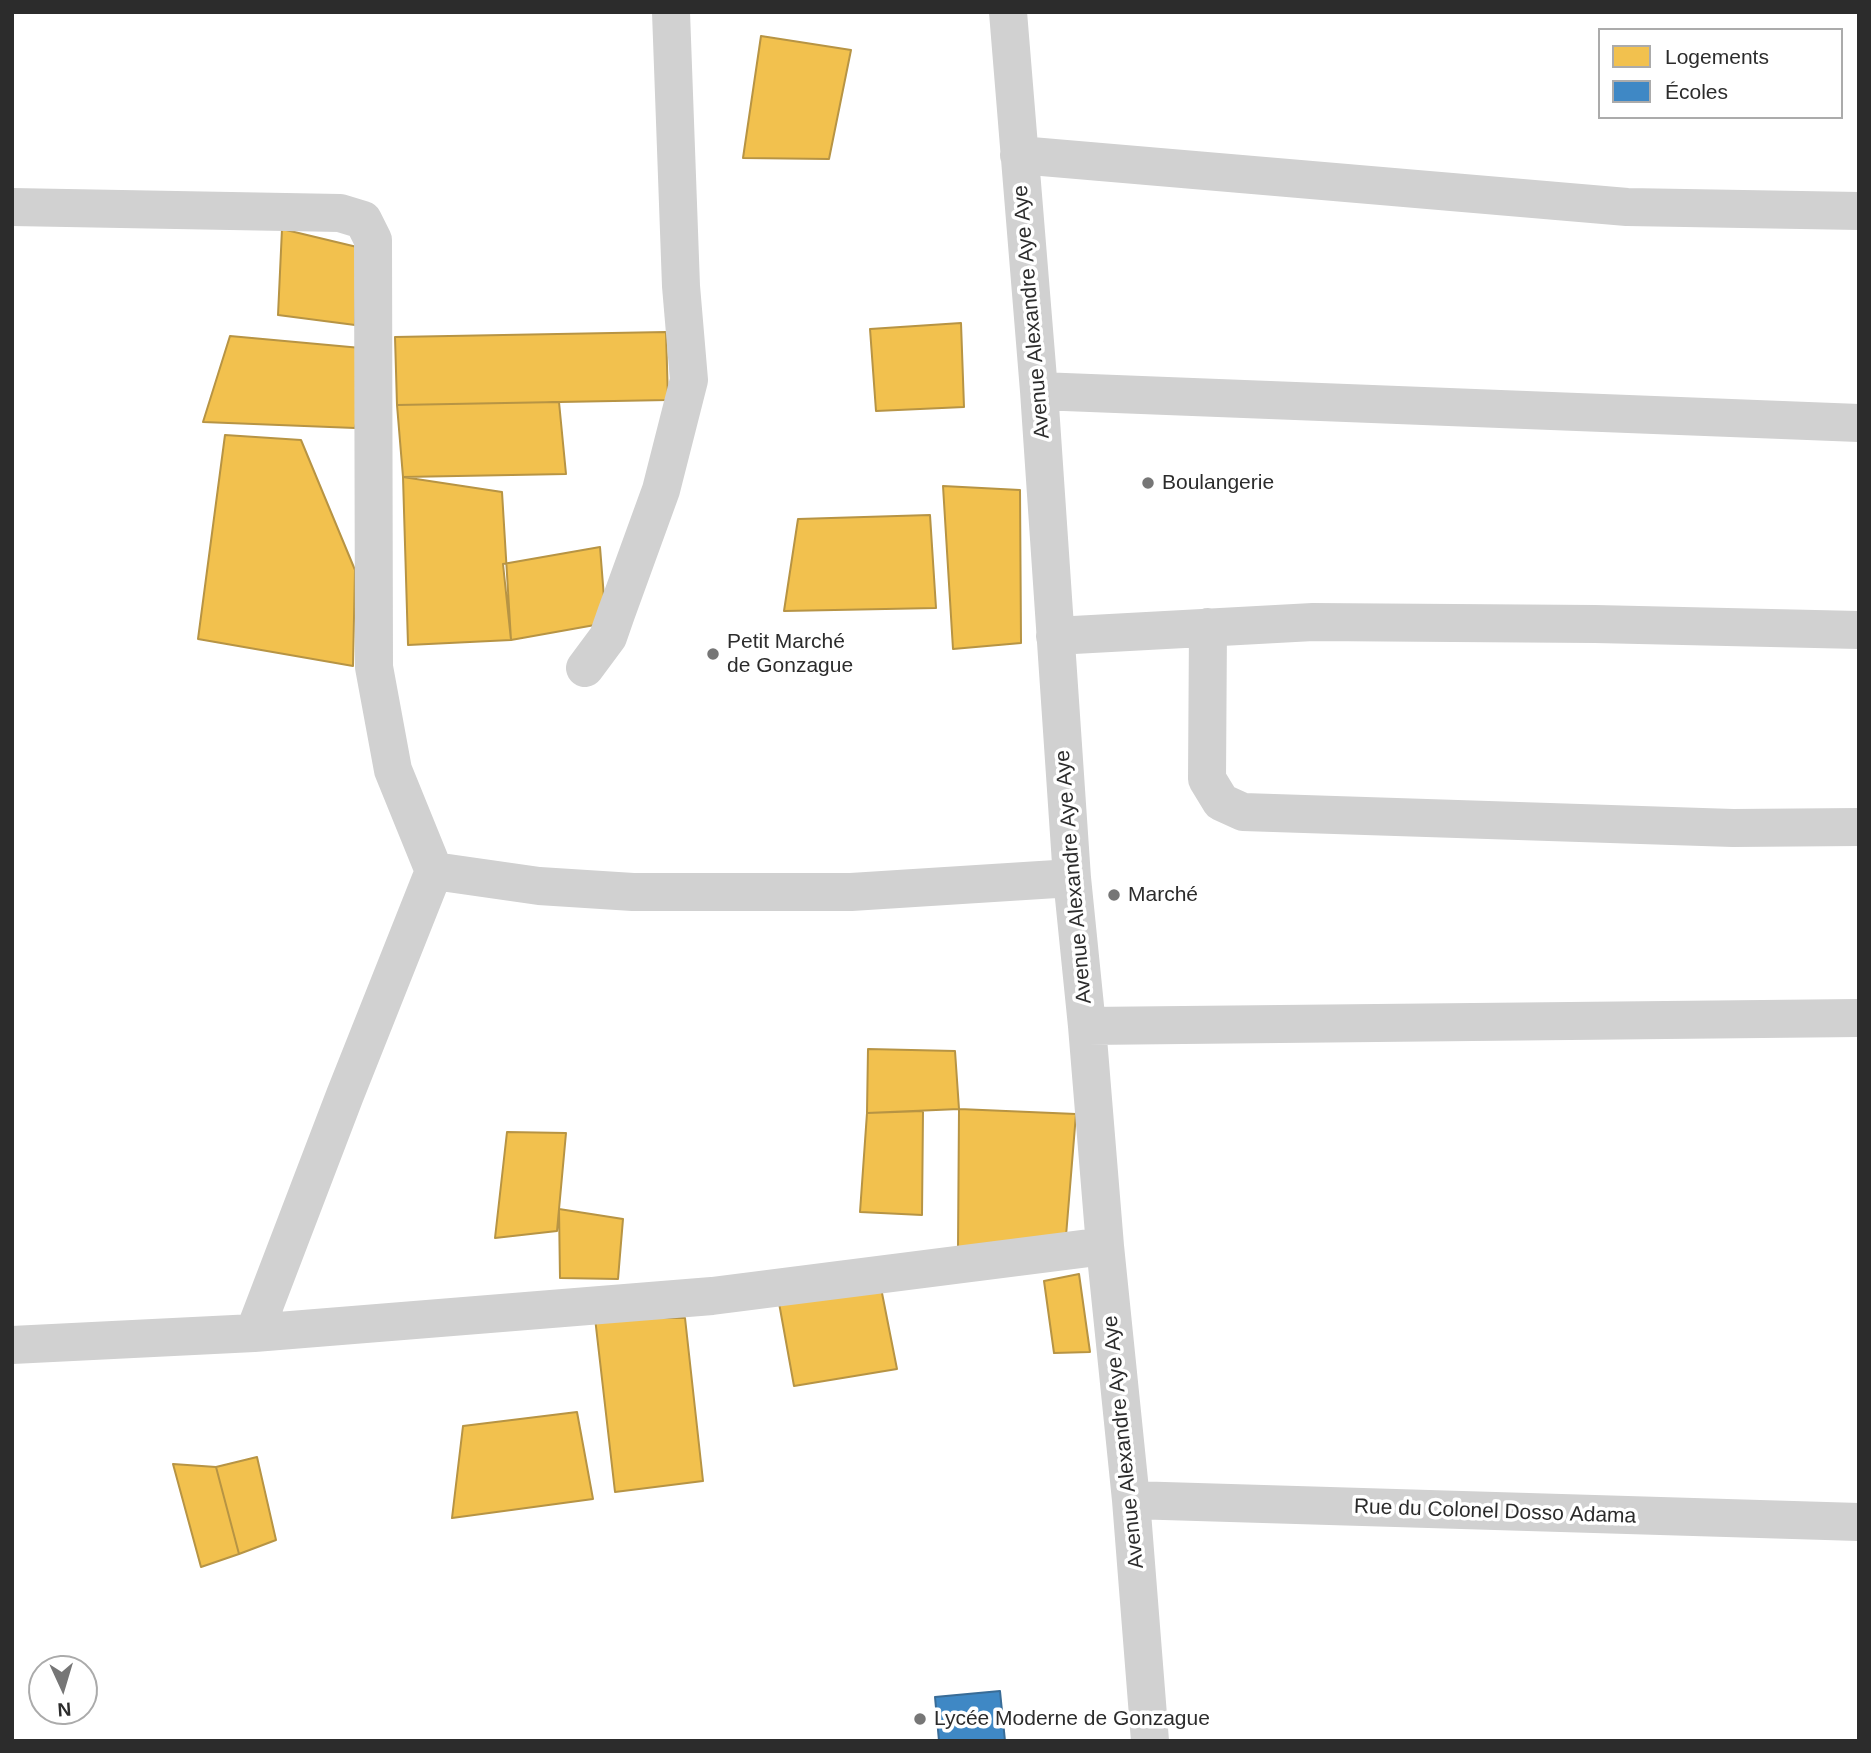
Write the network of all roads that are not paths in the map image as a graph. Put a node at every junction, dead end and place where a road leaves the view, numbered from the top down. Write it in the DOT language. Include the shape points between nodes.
graph roads {
  1 [pos="671,12"];
  2 [pos="1007,12"];
  3 [pos="1019,155"];
  4 [pos="12,206"];
  5 [pos="1859,211"];
  6 [pos="1039,391"];
  7 [pos="1859,423"];
  8 [pos="1208,626"];
  9 [pos="1859,630"];
  10 [pos="1055,636"];
  11 [pos="585,668"];
  12 [pos="1859,827"];
  13 [pos="434,871"];
  14 [pos="1072,878"];
  15 [pos="1859,1018"];
  16 [pos="1087,1026"];
  17 [pos="1105,1246"];
  18 [pos="254,1333"];
  19 [pos="12,1345"];
  20 [pos="1131,1500"];
  21 [pos="1859,1522"];
  22 [pos="1150,1741"];
  1 -- 11 [label="street" via="689,380 661,490 621,601 608,637"];
  2 -- 3 [label="street, Avenue Alexandre Aye Aye"];
  3 -- 5 [label="street" via="1627,207"];
  3 -- 6 [label="street, Avenue Alexandre Aye Aye"];
  4 -- 13 [label="street" via="340,213 363,220 373,240 374,667 393,770"];
  6 -- 7 [label="street"];
  6 -- 10 [label="street, Avenue Alexandre Aye Aye"];
  8 -- 9 [label="street" via="1313,622"];
  8 -- 10 [label="street"];
  8 -- 12 [label="street" via="1207,779 1221,802 1243,812 1733,828"];
  10 -- 14 [label="street, Avenue Alexandre Aye Aye"];
  13 -- 14 [label="street" via="538,886 634,892 850,892"];
  13 -- 18 [label="street"];
  14 -- 16 [label="street, Avenue Alexandre Aye Aye"];
  15 -- 16 [label="street"];
  16 -- 17 [label="street, Avenue Alexandre Aye Aye"];
  17 -- 18 [label="street" via="712,1296"];
  17 -- 20 [label="street, Avenue Alexandre Aye Aye"];
  18 -- 19 [label="street"];
  20 -- 21 [label="street, Rue du Colonel Dosso Adama"];
  20 -- 22 [label="street, Avenue Alexandre Aye Aye"];
}
